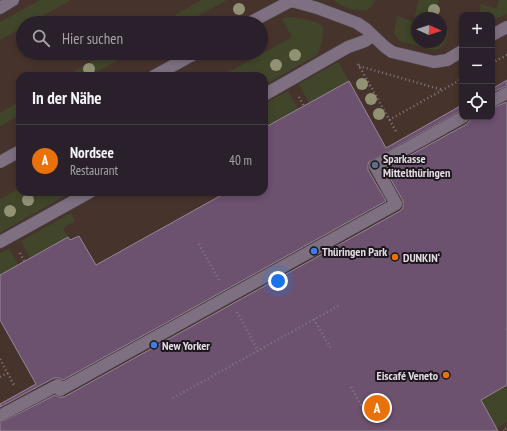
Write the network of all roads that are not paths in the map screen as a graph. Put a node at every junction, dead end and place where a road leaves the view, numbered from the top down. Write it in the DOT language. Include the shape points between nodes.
graph roads {
  1 [pos="263,16"];
  2 [pos="507,27"];
  3 [pos="495,33"];
  4 [pos="373,36"];
  5 [pos="459,53"];
  6 [pos="183,60"];
  7 [pos="161,72"];
  8 [pos="268,93"];
  9 [pos="507,93"];
  10 [pos="495,99"];
  11 [pos="459,119"];
  12 [pos="16,153"];
  13 [pos="0,162"];
  14 [pos="83,196"];
  15 [pos="0,242"];
  16 [pos="4,413"];
  1 -- 4 [label="lane" via="292,1 357,23"];
  2 -- 3 [label="lane"];
  4 -- 5 [label="lane" via="392,52 434,62 447,60"];
  4 -- 8 [label="lane" via="348,47"];
  6 -- 7 [label="lane"];
  9 -- 10 [label="lane"];
  11 -- 16 [label="lane, bridge" via="375,166 396,204 60,390 58,385"];
  12 -- 13 [label="lane"];
  14 -- 15 [label="lane"];
}
